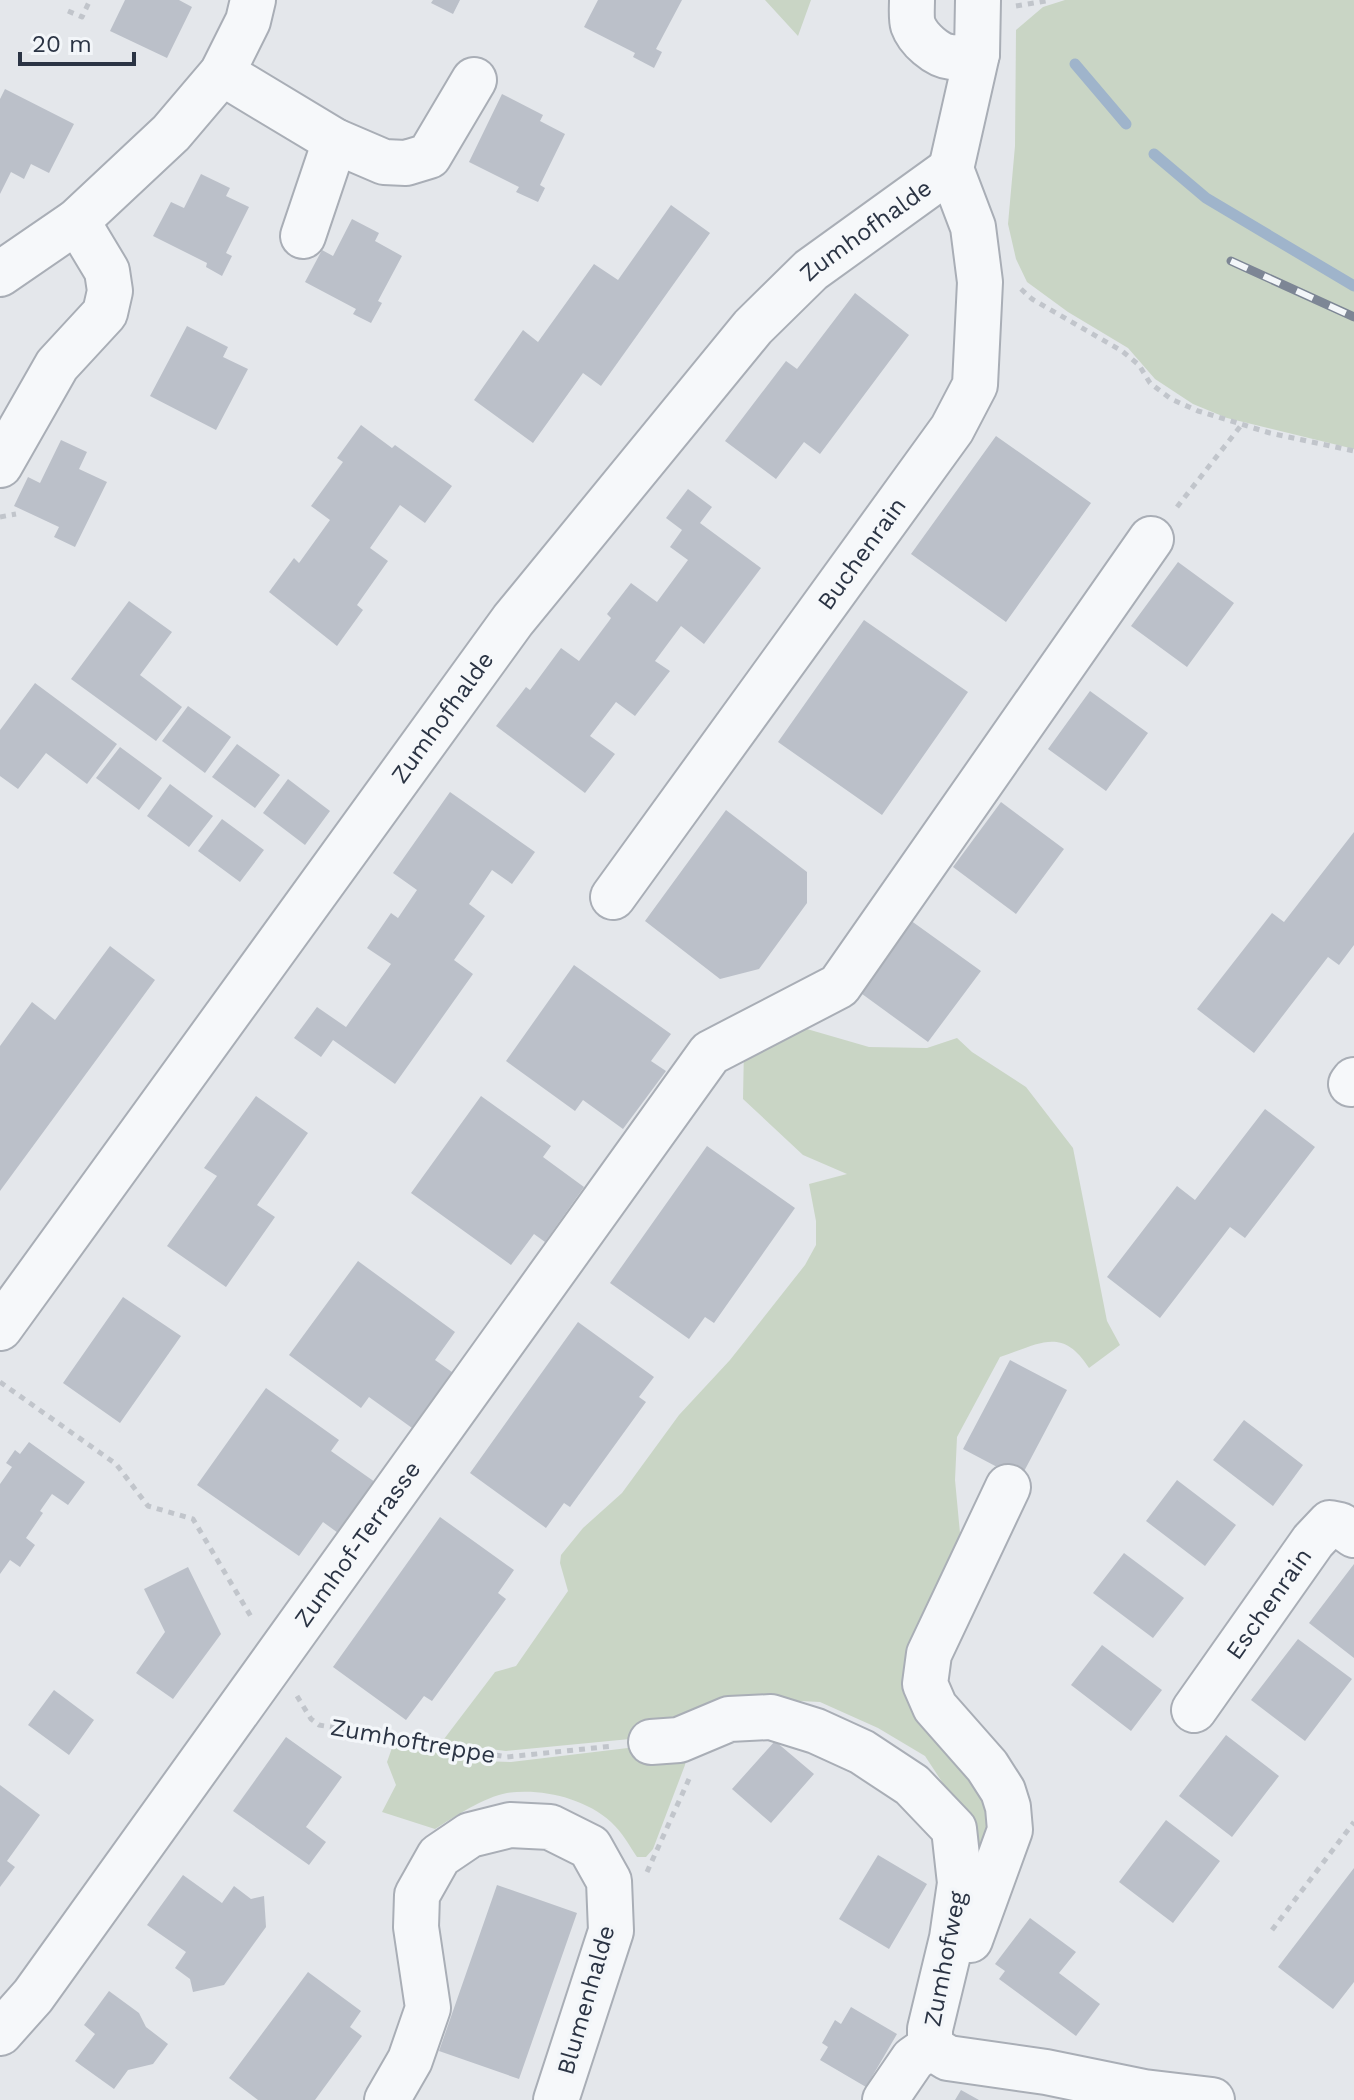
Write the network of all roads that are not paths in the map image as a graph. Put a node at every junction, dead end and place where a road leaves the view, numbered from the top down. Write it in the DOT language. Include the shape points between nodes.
graph roads {
  1 [pos="253,0"];
  2 [pos="912,0"];
  3 [pos="995,3"];
  4 [pos="977,54"];
  5 [pos="222,73"];
  6 [pos="474,80"];
  7 [pos="335,141"];
  8 [pos="951,169"];
  9 [pos="77,221"];
  10 [pos="303,236"];
  11 [pos="0,274"];
  12 [pos="0,465"];
  13 [pos="1151,539"];
  14 [pos="613,897"];
  15 [pos="0,1328"];
  16 [pos="1008,1487"];
  17 [pos="1354,1535"];
  18 [pos="1194,1710"];
  19 [pos="651,1742"];
  20 [pos="948,1958"];
  21 [pos="0,2033"];
  22 [pos="930,2047"];
  23 [pos="387,2100"];
  24 [pos="556,2100"];
  25 [pos="885,2100"];
  26 [pos="1212,2100"];
  1 -- 5 [label="street"];
  2 -- 4 [label="street" via="918,35 941,55"];
  3 -- 4 [label="street"];
  4 -- 8 [label="street"];
  5 -- 7 [label="street"];
  5 -- 9 [label="street" via="171,133"];
  6 -- 7 [label="street" via="429,156 384,162"];
  7 -- 10 [label="street"];
  8 -- 14 [label="street, Buchenrain" via="973,227 980,282 975,385 952,429"];
  8 -- 15 [label="street, Zumhofhalde" via="811,270 753,327 513,620"];
  9 -- 11 [label="street"];
  9 -- 12 [label="street" via="107,271 105,313 57,365"];
  13 -- 21 [label="street, Zumhof-Terrasse" via="839,986 710,1053 41,1985"];
  16 -- 20 [label="street" via="929,1654 925,1684 935,1707 1003,1791 1010,1830 970,1940 958,1956"];
  17 -- 18 [label="street, Eschenrain" via="1330,1523 1313,1541"];
  19 -- 20 [label="street, Zumhofweg" via="679,1740 729,1719 771,1717 862,1752 912,1785 954,1829 960,1883"];
  20 -- 22 [label="street, Zumhofweg"];
  22 -- 25 [label="street" via="913,2059"];
  22 -- 26 [label="street, Zumhofweg" via="948,2058"];
  23 -- 24 [label="street, Blumenhalde" via="410,2060 428,2008 416,1927 417,1895 439,1856 470,1835 510,1825 550,1827 590,1847 609,1881 611,1931"];
}
